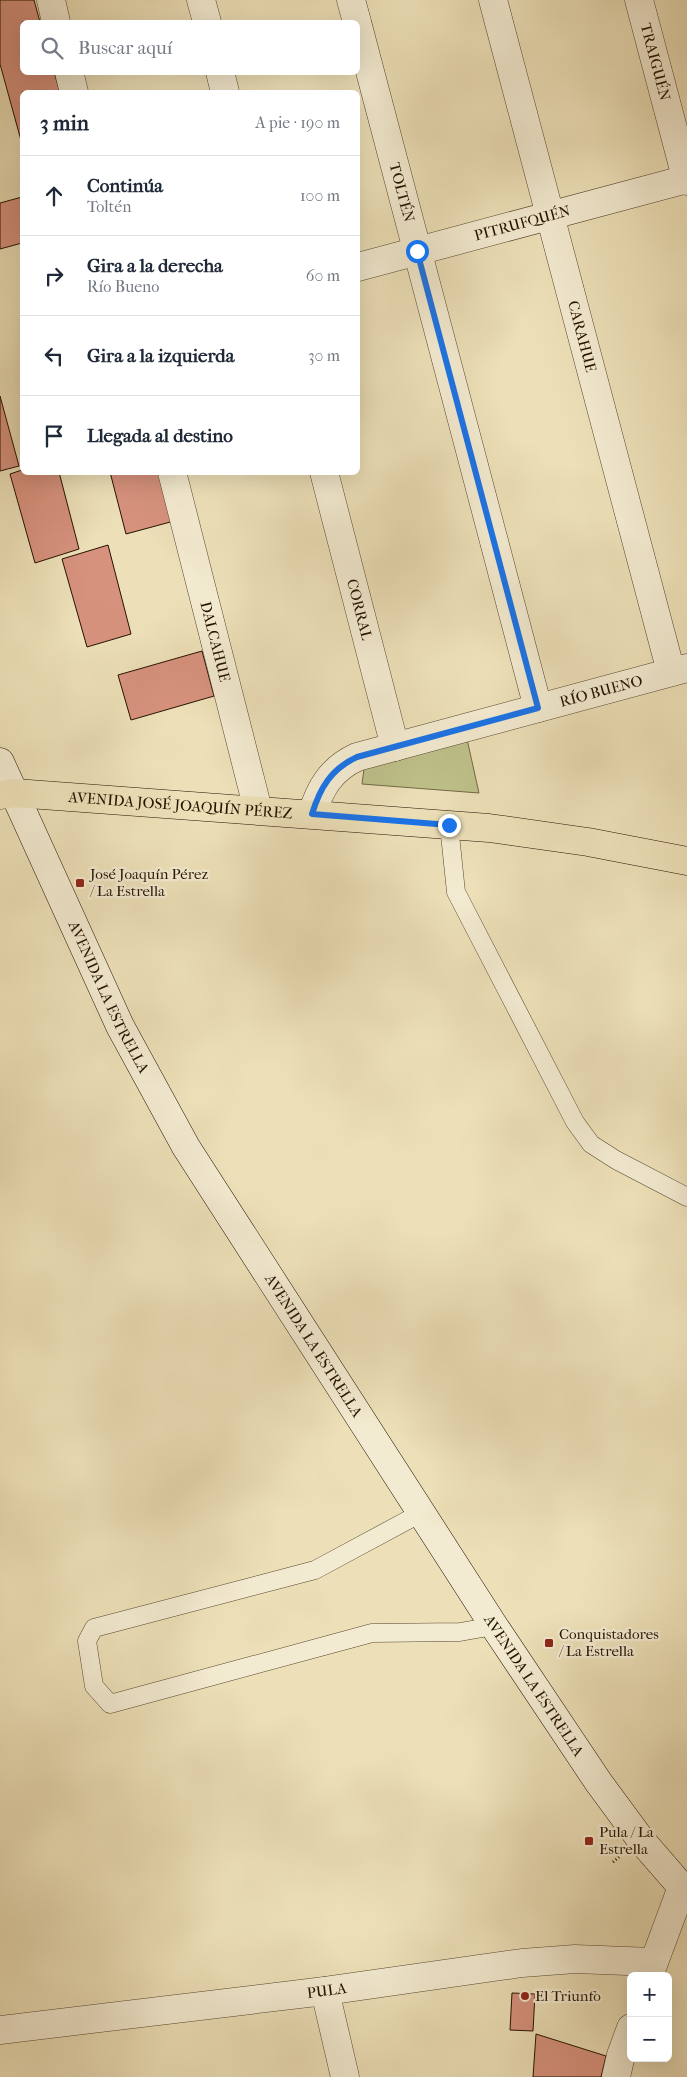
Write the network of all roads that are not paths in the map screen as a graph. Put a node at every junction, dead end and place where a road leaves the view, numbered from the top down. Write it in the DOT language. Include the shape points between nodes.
graph roads {
  1 [pos="51,0"];
  2 [pos="201,0"];
  3 [pos="351,0"];
  4 [pos="493,0"];
  5 [pos="639,0"];
  6 [pos="56,20"];
  7 [pos="206,20"];
  8 [pos="356,20"];
  9 [pos="360,35"];
  10 [pos="70,75"];
  11 [pos="221,75"];
  12 [pos="74,90"];
  13 [pos="224,90"];
  14 [pos="687,180"];
  15 [pos="550,216"];
  16 [pos="417,251"];
  17 [pos="360,266"];
  18 [pos="173,475"];
  19 [pos="325,475"];
  20 [pos="679,670"];
  21 [pos="538,708"];
  22 [pos="395,747"];
  23 [pos="0,762"];
  24 [pos="8,794"];
  25 [pos="258,810"];
  26 [pos="312,814"];
  27 [pos="449,825"];
  28 [pos="687,861"];
  29 [pos="687,1197"];
  30 [pos="421,1513"];
  31 [pos="494,1626"];
  32 [pos="684,1890"];
  33 [pos="651,1969"];
  34 [pos="325,1991"];
  35 [pos="0,2030"];
  36 [pos="627,2039"];
  37 [pos="345,2077"];
  38 [pos="616,2077"];
  1 -- 6 [label="street"];
  2 -- 7 [label="street"];
  3 -- 8 [label="street, TOLTÉN"];
  4 -- 15 [label="street, CARAHUE"];
  5 -- 14 [label="street, TRAIGUÉN"];
  9 -- 16 [label="street, TOLTÉN"];
  10 -- 12 [label="street"];
  11 -- 13 [label="street"];
  14 -- 15 [label="street, PITRUFQUÉN"];
  15 -- 16 [label="street, PITRUFQUÉN"];
  15 -- 20 [label="street, CARAHUE"];
  16 -- 17 [label="street, PITRUFQUÉN"];
  16 -- 21 [label="street, TOLTÉN"];
  18 -- 25 [label="street, DALCAHUE"];
  19 -- 22 [label="street, CORRAL"];
  20 -- 21 [label="street, RÍO BUENO"];
  21 -- 22 [label="street, RÍO BUENO"];
  22 -- 26 [label="street, RÍO BUENO" via="357,757 336,770 325,782"];
  23 -- 24 [label="street, AVENIDA LA ESTRELLA"];
  24 -- 25 [label="main road, AVENIDA JOSÉ JOAQUÍN PÉREZ"];
  24 -- 30 [label="street, AVENIDA LA ESTRELLA" via="148,1081 202,1172"];
  25 -- 26 [label="main road, AVENIDA JOSÉ JOAQUÍN PÉREZ"];
  26 -- 27 [label="main road, AVENIDA JOSÉ JOAQUÍN PÉREZ"];
  27 -- 28 [label="main road, AVENIDA JOSÉ JOAQUÍN PÉREZ" via="543,834"];
  27 -- 29 [label="lane" via="456,892 575,1122 591,1144"];
  30 -- 31 [label="street, AVENIDA LA ESTRELLA"];
  30 -- 31 [label="lane" via="315,1570 94,1628 87,1641 94,1686 110,1704 372,1633 460,1632"];
  31 -- 32 [label="street, AVENIDA LA ESTRELLA" via="617,1809"];
  32 -- 33 [label="street"];
  33 -- 34 [label="street, PULA" via="575,1959 522,1963"];
  34 -- 35 [label="street, PULA"];
  34 -- 37 [label="street"];
  36 -- 38 [label="street"];
}
